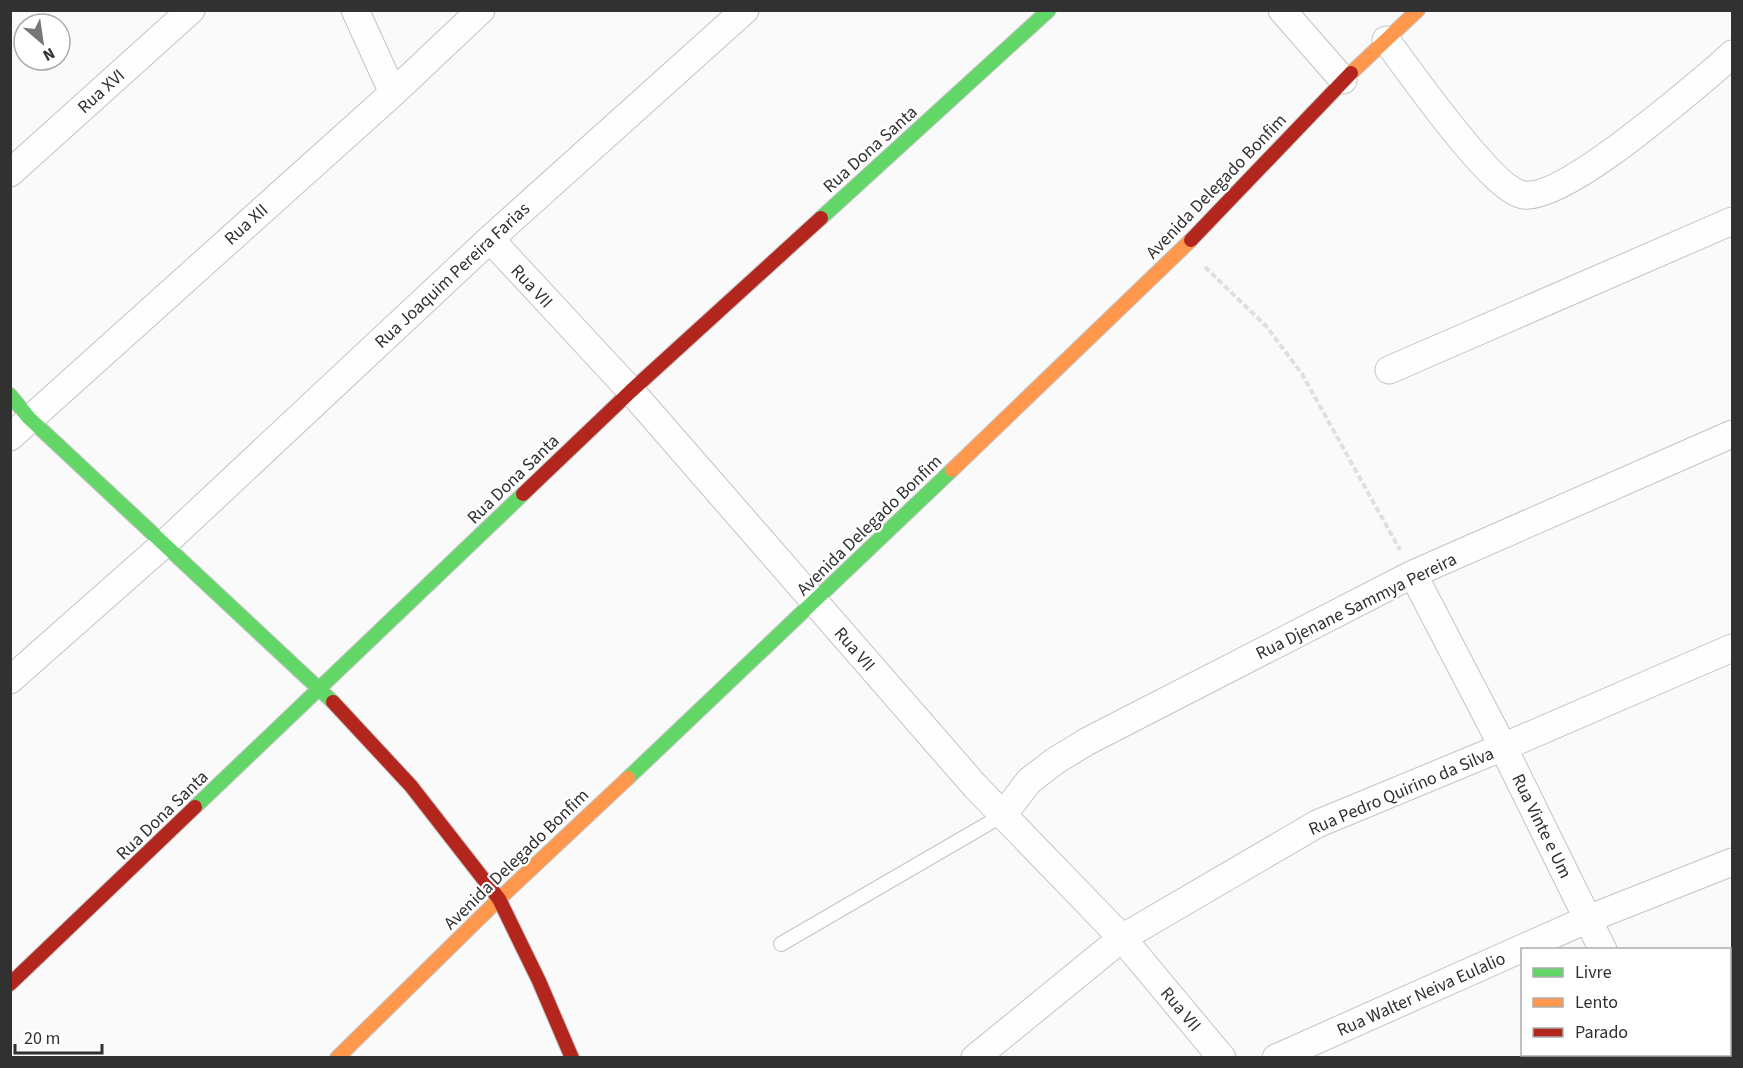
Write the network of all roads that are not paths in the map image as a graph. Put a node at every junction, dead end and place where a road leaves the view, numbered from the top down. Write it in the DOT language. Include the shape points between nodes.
graph roads {
  1 [pos="191,10"];
  2 [pos="355,10"];
  3 [pos="481,10"];
  4 [pos="745,10"];
  5 [pos="1049,10"];
  6 [pos="1282,10"];
  7 [pos="1418,10"];
  8 [pos="1386,40"];
  9 [pos="1732,54"];
  10 [pos="1343,80"];
  11 [pos="393,93"];
  12 [pos="10,172"];
  13 [pos="1732,221"];
  14 [pos="490,239"];
  15 [pos="1389,370"];
  16 [pos="630,392"];
  17 [pos="10,395"];
  18 [pos="20,428"];
  19 [pos="1732,434"];
  20 [pos="164,544"];
  21 [pos="1413,574"];
  22 [pos="814,602"];
  23 [pos="1732,648"];
  24 [pos="10,681"];
  25 [pos="320,688"];
  26 [pos="1503,747"];
  27 [pos="1003,815"];
  28 [pos="1732,862"];
  29 [pos="499,899"];
  30 [pos="1588,920"];
  31 [pos="1122,938"];
  32 [pos="781,944"];
  33 [pos="1525,948"];
  34 [pos="1602,948"];
  35 [pos="1521,950"];
  36 [pos="10,984"];
  37 [pos="337,1058"];
  38 [pos="572,1058"];
  39 [pos="975,1058"];
  40 [pos="1222,1058"];
  41 [pos="1276,1058"];
  1 -- 12 [label="street, Rua XVI"];
  2 -- 11 [label="street"];
  3 -- 11 [label="street, Rua XII"];
  4 -- 14 [label="street, Rua Joaquim Pereira Farias"];
  5 -- 16 [label="street, Rua Dona Santa"];
  6 -- 10 [label="street"];
  7 -- 8 [label="street, Avenida Delegado Bonfim"];
  8 -- 9 [label="street" via="1475,157 1504,186 1524,195 1541,193 1611,153"];
  8 -- 10 [label="street, Avenida Delegado Bonfim"];
  10 -- 22 [label="street, Avenida Delegado Bonfim" via="1184,247"];
  11 -- 18 [label="street, Rua XII"];
  13 -- 15 [label="street"];
  14 -- 16 [label="street, Rua VII"];
  14 -- 20 [label="street, Rua Joaquim Pereira Farias"];
  16 -- 22 [label="street, Rua VII"];
  16 -- 25 [label="street, Rua Dona Santa"];
  17 -- 18 [label="street"];
  18 -- 20 [label="street"];
  19 -- 21 [label="street, Rua Djenane Sammya Pereira"];
  20 -- 24 [label="street, Rua Joaquim Pereira Farias"];
  20 -- 25 [label="street"];
  21 -- 26 [label="street, Rua Vinte e Um"];
  21 -- 27 [label="street, Rua Djenane Sammya Pereira" via="1086,742 1029,781"];
  22 -- 27 [label="street, Rua VII"];
  22 -- 29 [label="street, Avenida Delegado Bonfim"];
  23 -- 26 [label="street, Rua Pedro Quirino da Silva"];
  25 -- 29 [label="street" via="411,786"];
  25 -- 36 [label="street, Rua Dona Santa"];
  26 -- 30 [label="street, Rua Vinte e Um"];
  26 -- 31 [label="street, Rua Pedro Quirino da Silva" via="1317,824"];
  27 -- 31 [label="street, Rua VII"];
  27 -- 32 [label="lane"];
  28 -- 30 [label="street, Rua Walter Neiva Eulalio"];
  29 -- 37 [label="street, Avenida Delegado Bonfim"];
  29 -- 38 [label="street"];
  30 -- 33 [label="street, Rua Walter Neiva Eulalio"];
  30 -- 34 [label="street, Rua Vinte e Um"];
  31 -- 39 [label="street, Rua Pedro Quirino da Silva"];
  31 -- 40 [label="street, Rua VII"];
  35 -- 41 [label="street, Rua Walter Neiva Eulalio"];
}
